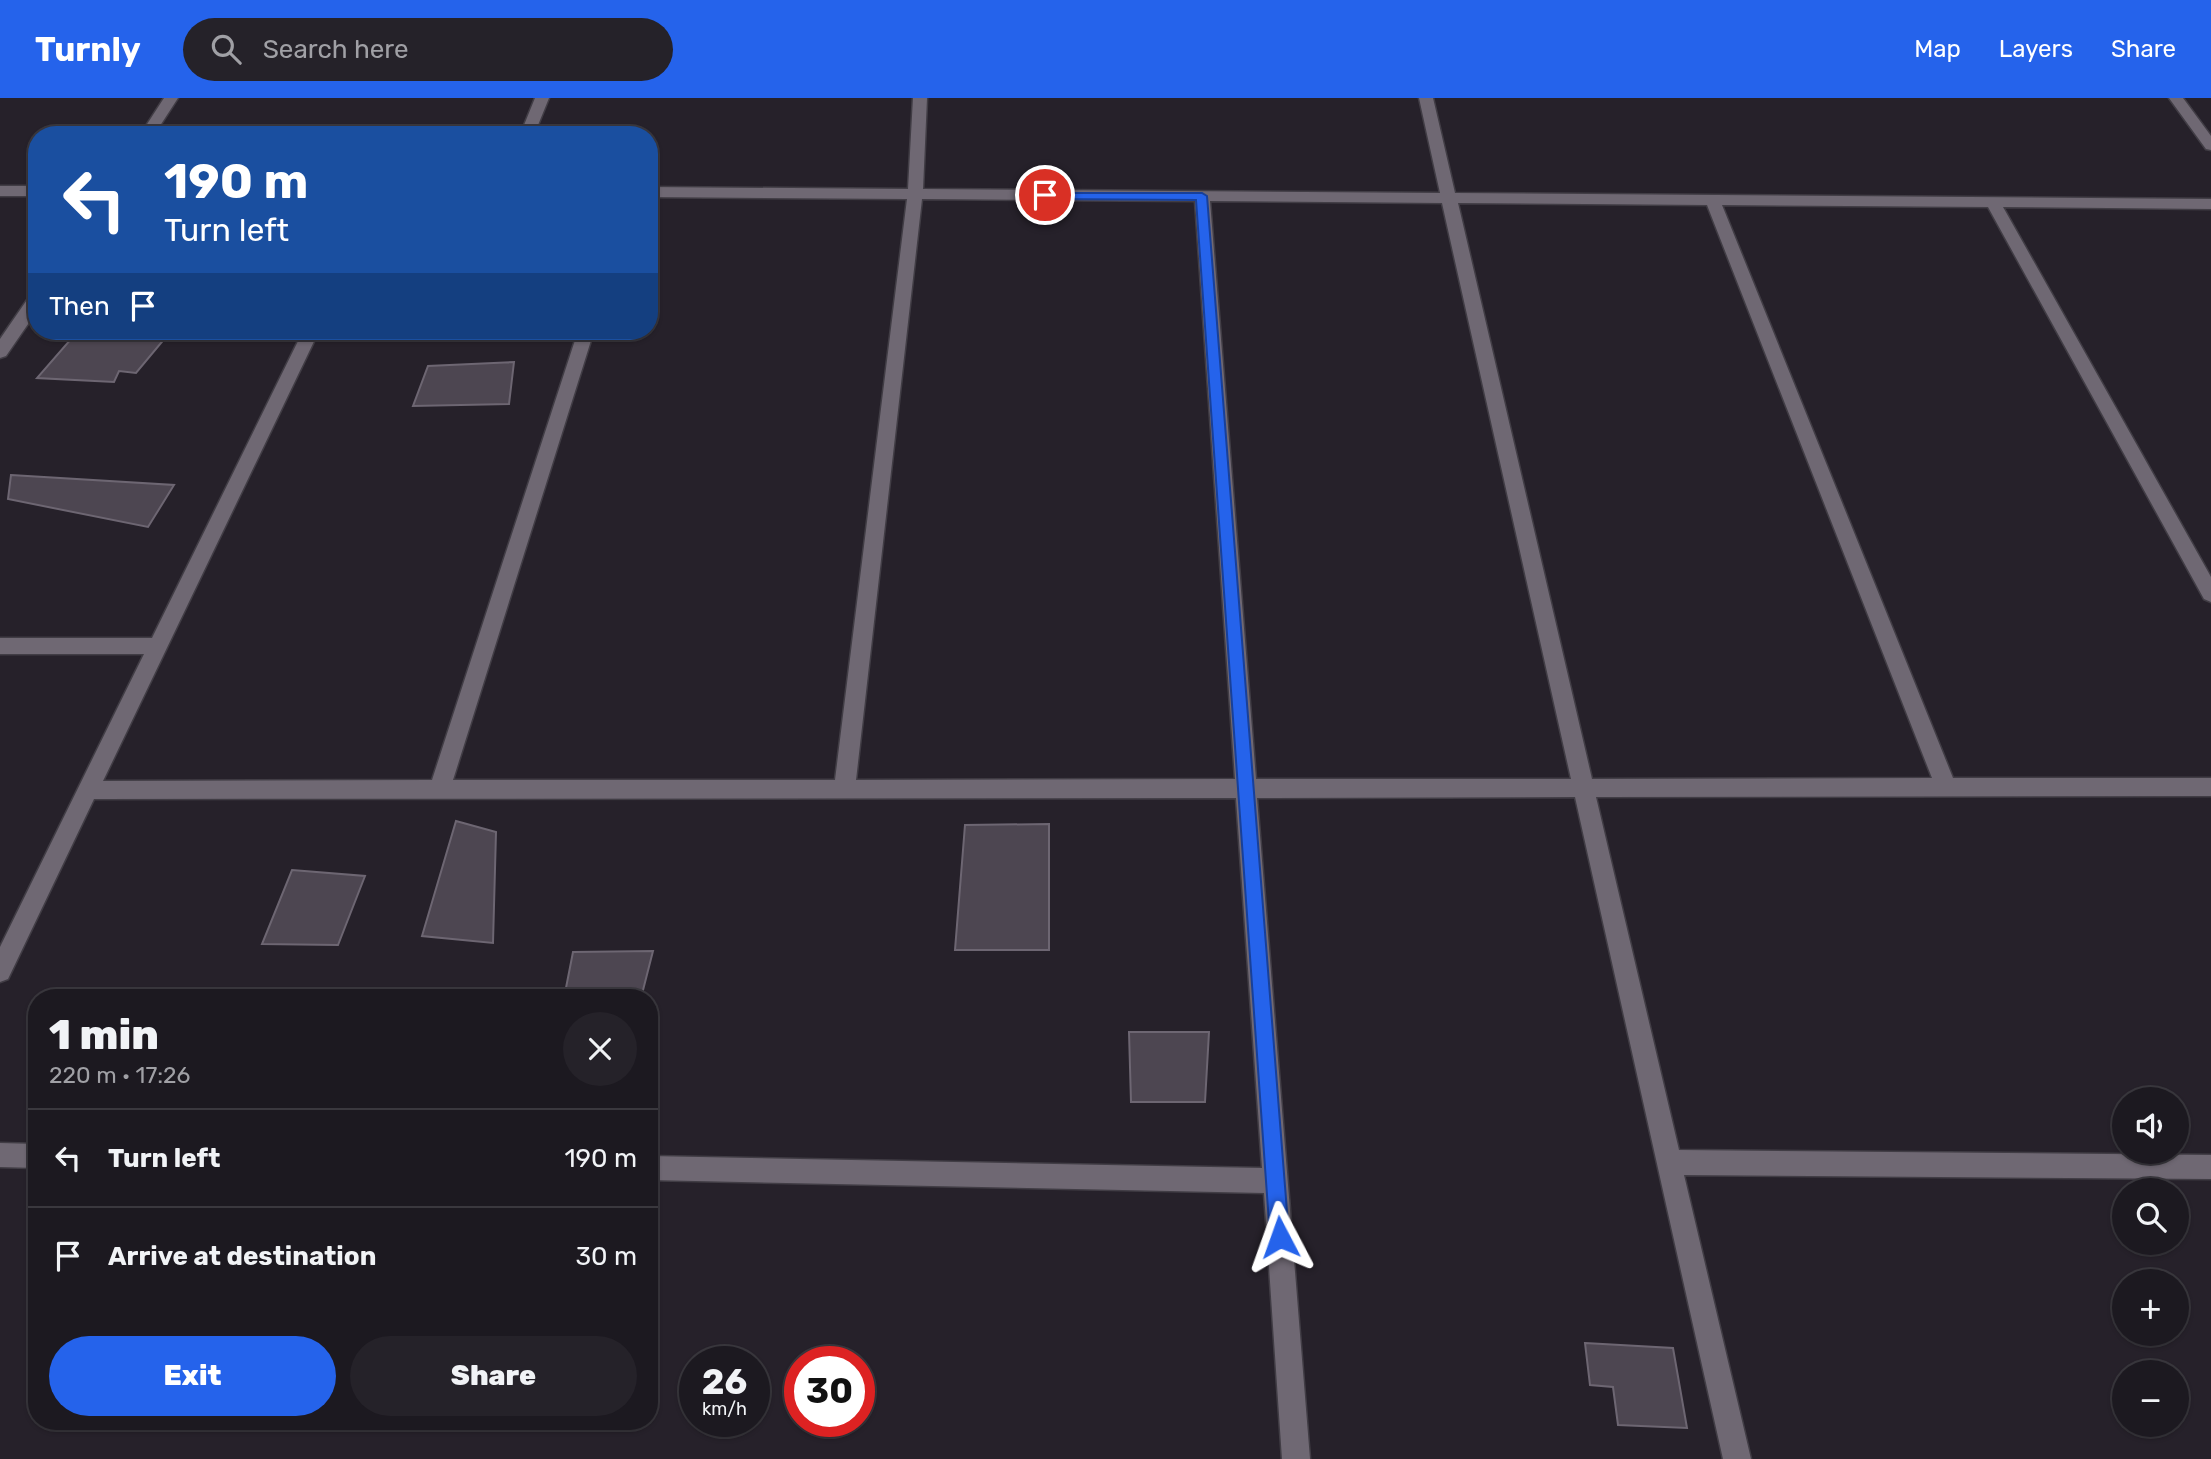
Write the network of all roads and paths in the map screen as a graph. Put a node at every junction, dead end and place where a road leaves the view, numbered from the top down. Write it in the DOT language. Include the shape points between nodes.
graph roads {
  1 [pos="172,98"];
  2 [pos="542,98"];
  3 [pos="920,98"];
  4 [pos="1426,98"];
  5 [pos="2176,98"];
  6 [pos="152,126"];
  7 [pos="531,126"];
  8 [pos="2211,146"];
  9 [pos="0,191"];
  10 [pos="28,191"];
  11 [pos="658,192"];
  12 [pos="915,194"];
  13 [pos="1202,196"];
  14 [pos="1450,198"];
  15 [pos="1713,201"];
  16 [pos="1993,203"];
  17 [pos="2211,204"];
  18 [pos="28,311"];
  19 [pos="307,340"];
  20 [pos="583,340"];
  21 [pos="0,352"];
  22 [pos="2211,594"];
  23 [pos="0,646"];
  24 [pos="158,646"];
  25 [pos="2211,787"];
  26 [pos="1246,788"];
  27 [pos="1584,788"];
  28 [pos="1947,788"];
  29 [pos="440,789"];
  30 [pos="844,789"];
  31 [pos="88,790"];
  32 [pos="0,971"];
  33 [pos="0,1155"];
  34 [pos="28,1156"];
  35 [pos="1670,1162"];
  36 [pos="2211,1167"];
  37 [pos="658,1168"];
  38 [pos="1276,1181"];
  39 [pos="1296,1459"];
  40 [pos="1737,1459"];
  1 -- 6 [label="street"];
  2 -- 7 [label="street"];
  3 -- 12 [label="street"];
  4 -- 14 [label="street"];
  5 -- 8 [label="street"];
  9 -- 10 [label="street"];
  11 -- 12 [label="street"];
  12 -- 13 [label="street"];
  12 -- 30 [label="street"];
  13 -- 14 [label="street"];
  13 -- 26 [label="street"];
  14 -- 15 [label="street"];
  14 -- 27 [label="street"];
  15 -- 16 [label="street"];
  15 -- 28 [label="street"];
  16 -- 17 [label="street"];
  16 -- 22 [label="street"];
  18 -- 21 [label="street"];
  19 -- 24 [label="street"];
  20 -- 29 [label="street"];
  23 -- 24 [label="street"];
  24 -- 31 [label="street"];
  25 -- 28 [label="street"];
  26 -- 27 [label="street"];
  26 -- 30 [label="street"];
  26 -- 38 [label="street"];
  27 -- 28 [label="street"];
  27 -- 35 [label="street"];
  29 -- 30 [label="street"];
  29 -- 31 [label="street"];
  31 -- 32 [label="street"];
  33 -- 34 [label="street"];
  35 -- 36 [label="street"];
  35 -- 40 [label="street"];
  37 -- 38 [label="street"];
  38 -- 39 [label="street"];
}
